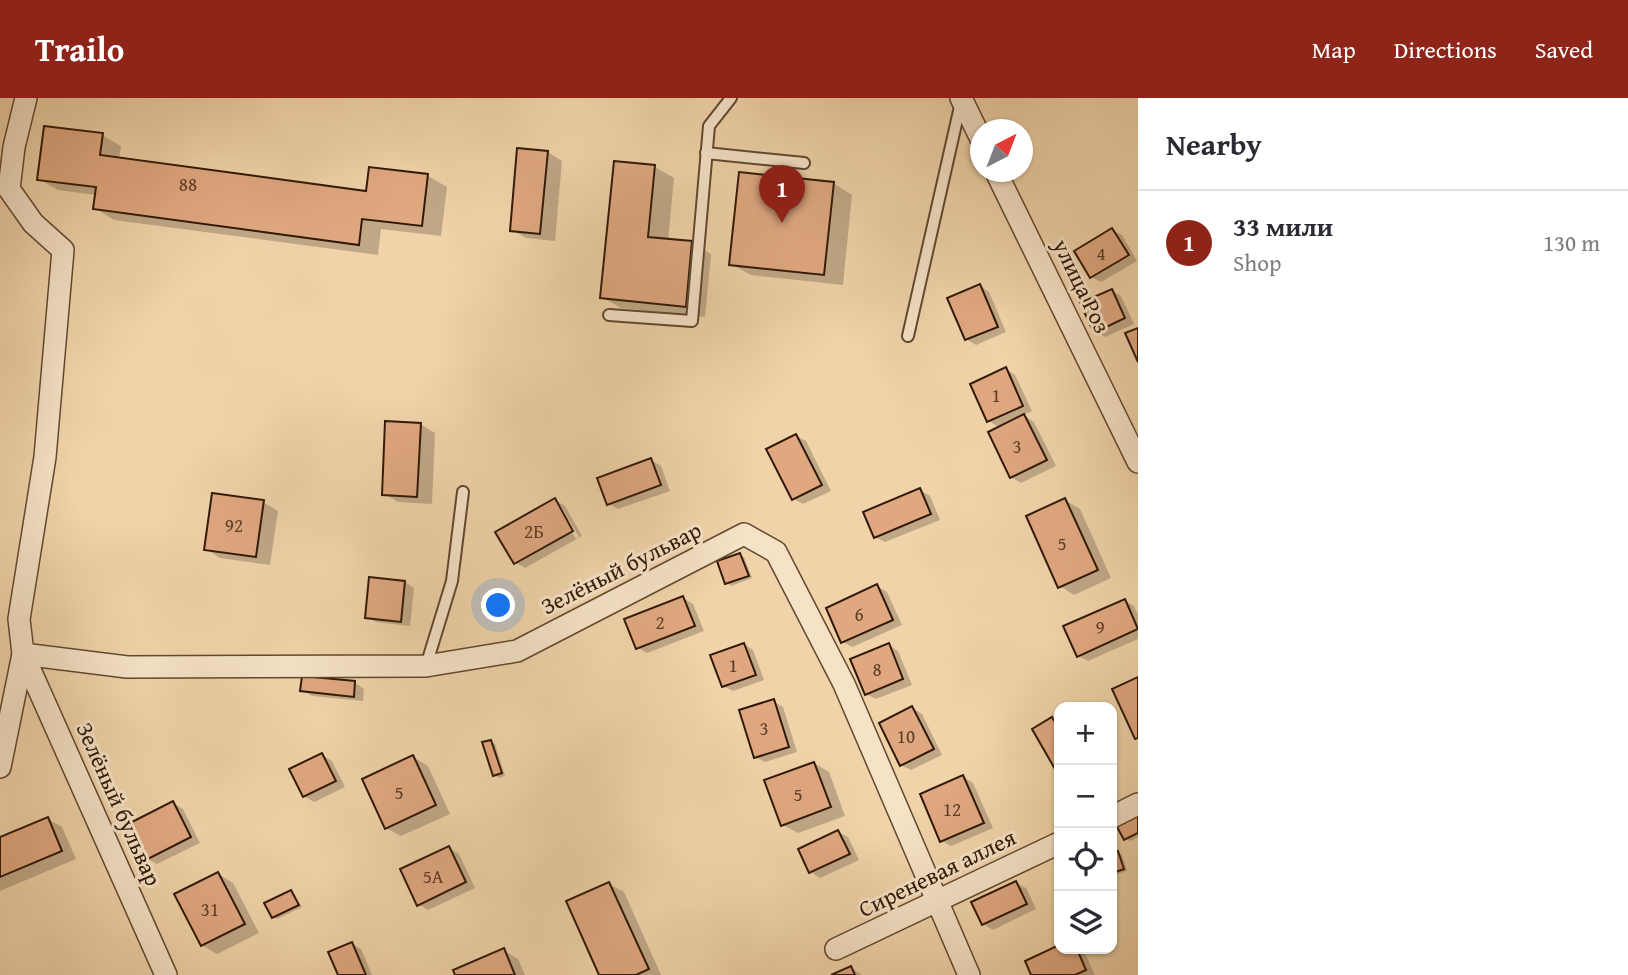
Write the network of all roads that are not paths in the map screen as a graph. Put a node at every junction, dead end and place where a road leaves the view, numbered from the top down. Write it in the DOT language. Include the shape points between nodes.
graph roads {
  1 [pos="26,98"];
  2 [pos="731,98"];
  3 [pos="961,99"];
  4 [pos="971,119"];
  5 [pos="706,153"];
  6 [pos="804,163"];
  7 [pos="1001,182"];
  8 [pos="609,315"];
  9 [pos="908,336"];
  10 [pos="1138,462"];
  11 [pos="463,492"];
  12 [pos="23,654"];
  13 [pos="426,666"];
  14 [pos="0,767"];
  15 [pos="1138,804"];
  16 [pos="1117,814"];
  17 [pos="1054,845"];
  18 [pos="937,902"];
  19 [pos="836,949"];
  20 [pos="166,975"];
  21 [pos="969,975"];
  1 -- 12 [label="street" via="9,189 33,223 63,250 45,457 19,619"];
  2 -- 5 [label="lane" via="709,126"];
  3 -- 4 [label="street"];
  3 -- 9 [label="lane"];
  5 -- 6 [label="lane"];
  5 -- 8 [label="lane" via="692,321"];
  7 -- 10 [label="street, улица Роз"];
  11 -- 13 [label="lane" via="452,581"];
  12 -- 13 [label="street, Зелёный бульвар" via="127,667"];
  12 -- 14 [label="street"];
  12 -- 20 [label="street, Зелёный бульвар"];
  13 -- 18 [label="street, Зелёный бульвар" via="517,651 744,534 776,552 844,684"];
  15 -- 16 [label="street"];
  17 -- 18 [label="street, Сиреневая аллея"];
  18 -- 19 [label="street, Сиреневая аллея"];
  18 -- 21 [label="street, Зелёный бульвар"];
}
